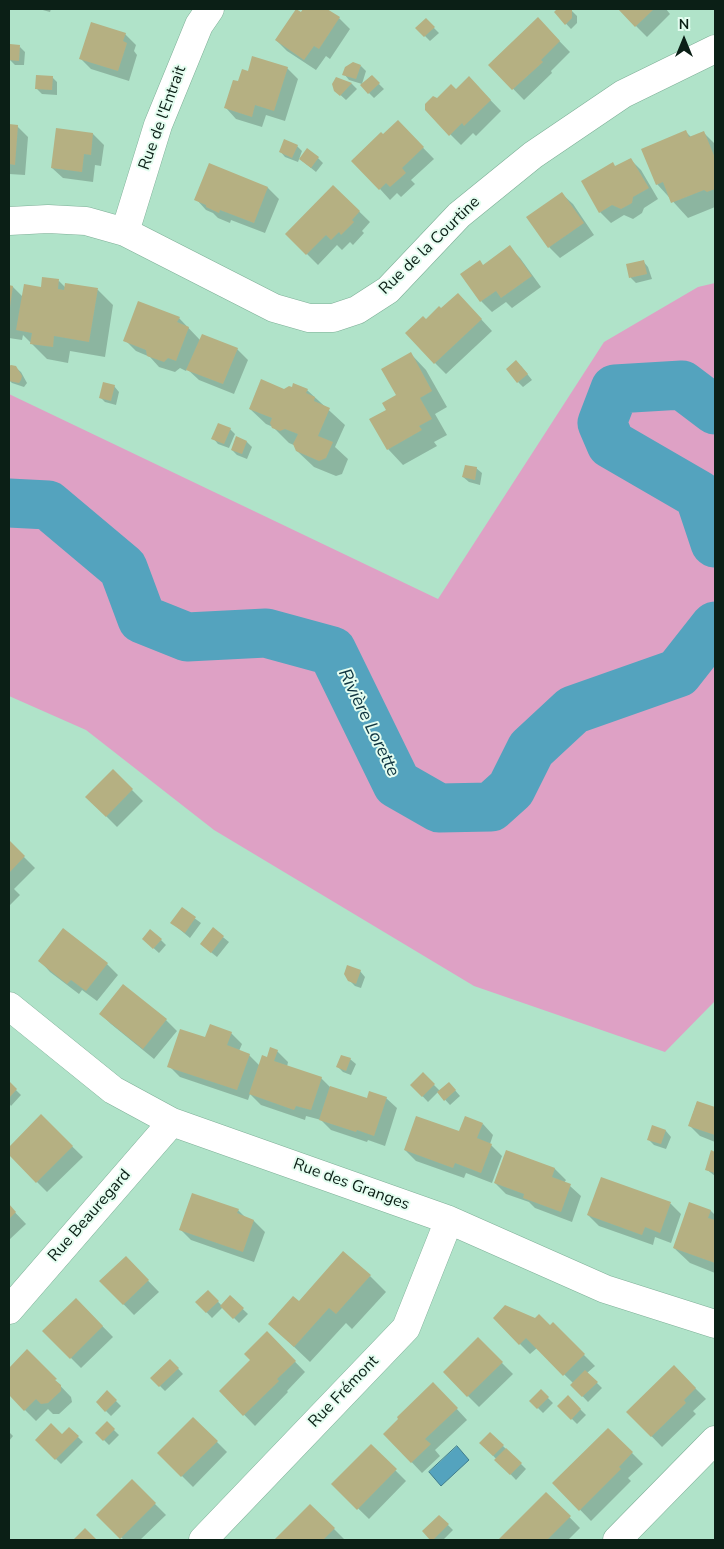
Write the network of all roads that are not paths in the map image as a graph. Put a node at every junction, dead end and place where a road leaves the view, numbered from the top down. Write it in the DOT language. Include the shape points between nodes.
graph roads {
  1 [pos="210,9"];
  2 [pos="715,49"];
  3 [pos="9,221"];
  4 [pos="125,232"];
  5 [pos="9,1006"];
  6 [pos="172,1122"];
  7 [pos="449,1220"];
  8 [pos="9,1310"];
  9 [pos="715,1324"];
  10 [pos="715,1440"];
  11 [pos="202,1540"];
  12 [pos="618,1540"];
  1 -- 4 [label="street, Rue de l'Entrait" via="199,25 158,125"];
  2 -- 4 [label="street, Rue de la Courtine" via="623,94 533,155 458,215 388,290 357,310 333,318 309,318 274,308"];
  3 -- 4 [label="street, Rue de la Courtine" via="86,221"];
  5 -- 6 [label="street, Rue des Granges" via="113,1090"];
  6 -- 7 [label="street, Rue des Granges"];
  6 -- 8 [label="street, Rue Beauregard"];
  7 -- 9 [label="street, Rue des Granges" via="605,1289"];
  7 -- 11 [label="street, Rue Frémont" via="406,1328"];
  10 -- 12 [label="street"];
}
